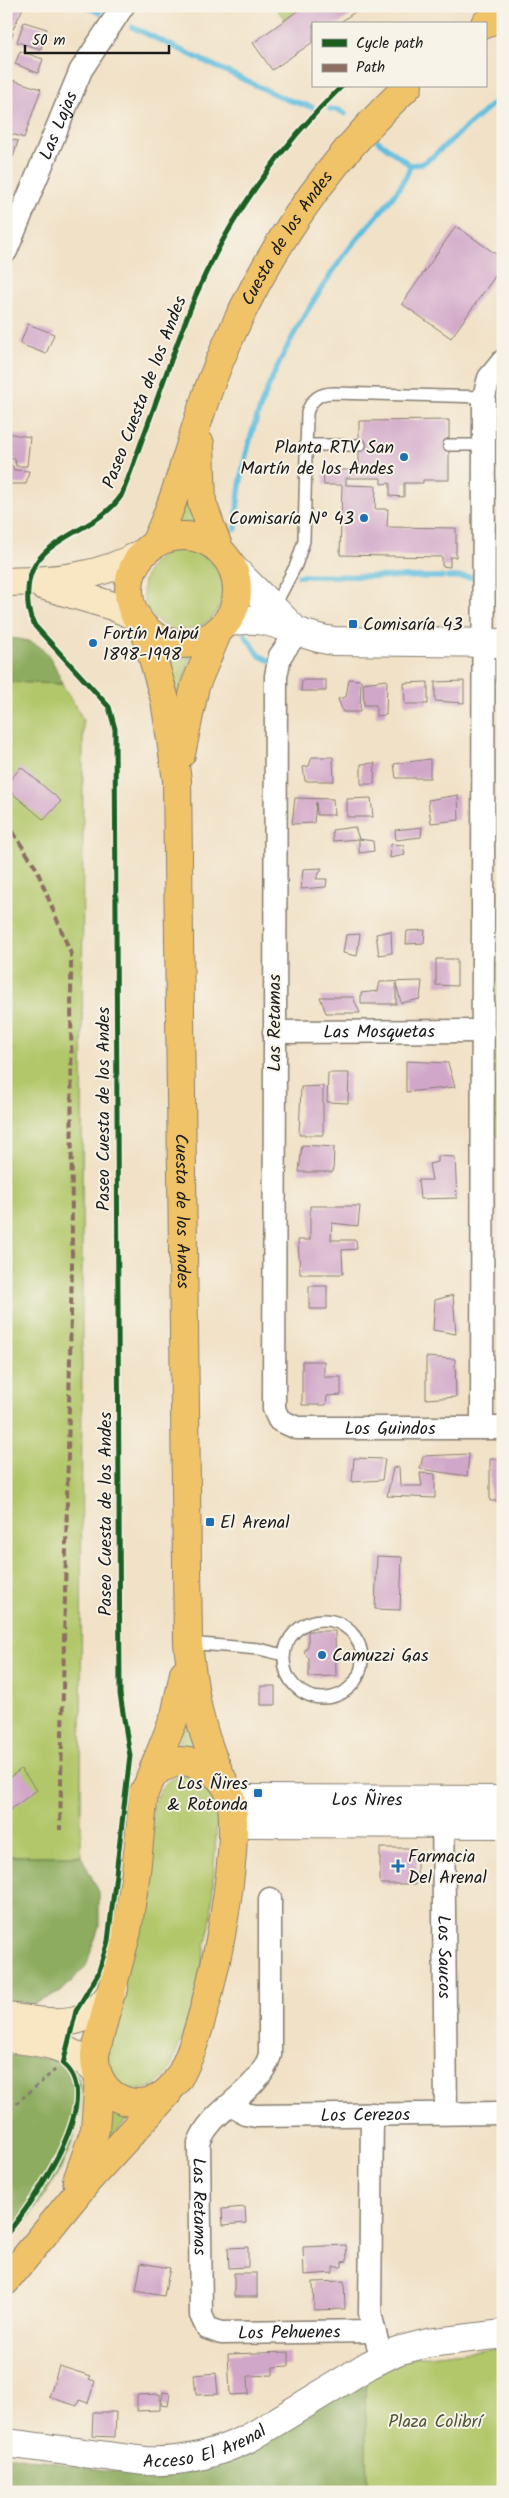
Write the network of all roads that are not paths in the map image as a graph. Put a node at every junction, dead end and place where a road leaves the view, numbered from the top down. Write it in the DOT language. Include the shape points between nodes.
graph roads {
  1 [pos="119,7"];
  2 [pos="503,12"];
  3 [pos="486,23"];
  4 [pos="406,88"];
  5 [pos="6,251"];
  6 [pos="503,362"];
  7 [pos="484,397"];
  8 [pos="201,414"];
  9 [pos="306,445"];
  10 [pos="360,445"];
  11 [pos="449,445"];
  12 [pos="485,445"];
  13 [pos="149,548"];
  14 [pos="226,558"];
  15 [pos="17,582"];
  16 [pos="272,615"];
  17 [pos="140,622"];
  18 [pos="222,627"];
  19 [pos="298,631"];
  20 [pos="493,642"];
  21 [pos="177,780"];
  22 [pos="483,1031"];
  23 [pos="274,1032"];
  24 [pos="279,1420"];
  25 [pos="492,1428"];
  26 [pos="188,1643"];
  27 [pos="284,1655"];
  28 [pos="147,1784"];
  29 [pos="503,1800"];
  30 [pos="231,1804"];
  31 [pos="443,1812"];
  32 [pos="503,1824"];
  33 [pos="270,1899"];
  34 [pos="114,1988"];
  35 [pos="6,2016"];
  36 [pos="6,2038"];
  37 [pos="97,2075"];
  38 [pos="174,2085"];
  39 [pos="233,2104"];
  40 [pos="446,2113"];
  41 [pos="503,2113"];
  42 [pos="372,2114"];
  43 [pos="62,2211"];
  44 [pos="6,2281"];
  45 [pos="206,2328"];
  46 [pos="373,2331"];
  47 [pos="503,2334"];
  48 [pos="383,2358"];
  49 [pos="6,2443"];
  1 -- 5 [label="street, Las Lajas" via="81,70"];
  2 -- 3 [label="main road"];
  4 -- 8 [label="main road, Cuesta de los Andes" via="339,159 289,229 241,315 212,380"];
  6 -- 7 [label="street" via="489,378"];
  7 -- 9 [label="lane" via="322,394 308,408"];
  7 -- 12 [label="street"];
  8 -- 13 [label="main road, Cuesta de los Andes" via="173,502"];
  8 -- 14 [label="main road, Cuesta de los Andes" via="201,494 206,520"];
  9 -- 10 [label="lane"];
  9 -- 16 [label="lane" via="304,541 296,566"];
  11 -- 12 [label="lane"];
  12 -- 20 [label="street"];
  13 -- 14 [label="main road" via="164,539 187,536 199,538"];
  13 -- 15 [label="main road" via="107,571"];
  13 -- 17 [label="main road" via="137,561 130,584 132,606"];
  14 -- 16 [label="street"];
  14 -- 18 [label="main road" via="237,590 232,613"];
  15 -- 17 [label="main road" via="113,606"];
  16 -- 18 [label="street"];
  16 -- 19 [label="street"];
  17 -- 18 [label="main road" via="163,640 180,643 197,642"];
  17 -- 21 [label="main road, Cuesta de los Andes" via="165,700"];
  18 -- 21 [label="main road, Cuesta de los Andes" via="201,667"];
  19 -- 20 [label="street" via="334,641"];
  19 -- 23 [label="street, Las Retamas" via="280,656 276,669"];
  20 -- 22 [label="street"];
  21 -- 26 [label="main road, Cuesta de los Andes"];
  22 -- 23 [label="street, Las Mosquetas"];
  22 -- 25 [label="street"];
  23 -- 24 [label="street, Las Retamas" via="273,1402"];
  24 -- 25 [label="street, Los Guindos" via="297,1428"];
  26 -- 27 [label="lane" via="258,1648"];
  26 -- 28 [label="main road, Cuesta de los Andes" via="175,1716"];
  26 -- 30 [label="main road, Cuesta de los Andes" via="199,1722"];
  27 -- 27 [label="lane" via="286,1672 296,1687 320,1698 337,1695 352,1685 362,1661 362,1651 354,1634 330,1620 303,1624 290,1637"];
  28 -- 30 [label="main road" via="161,1768 171,1763 190,1762 216,1775"];
  28 -- 34 [label="main road, Cuesta de los Andes" via="141,1807 132,1902"];
  29 -- 31 [label="street, Los Ñires"];
  30 -- 31 [label="street, Los Ñires"];
  30 -- 38 [label="main road" via="226,1902 205,2012 193,2051"];
  31 -- 32 [label="street, Los Ñires"];
  31 -- 40 [label="street, Los Saucos"];
  33 -- 39 [label="street, Las Retamas" via="270,2055 262,2074"];
  34 -- 35 [label="main road" via="96,2012 80,2020 55,2022"];
  34 -- 37 [label="main road, Cuesta de los Andes" via="95,2054"];
  36 -- 37 [label="main road" via="45,2043 64,2057 80,2057"];
  37 -- 38 [label="main road" via="115,2097 131,2103 149,2101"];
  37 -- 43 [label="main road" via="98,2113 90,2148"];
  38 -- 43 [label="main road"];
  39 -- 42 [label="street, Los Cerezos" via="251,2115"];
  39 -- 45 [label="street, Las Retamas" via="204,2132 198,2150 201,2315"];
  40 -- 41 [label="street, Los Cerezos"];
  40 -- 42 [label="street, Los Cerezos"];
  42 -- 46 [label="street" via="370,2313"];
  43 -- 44 [label="main road"];
  45 -- 46 [label="street, Los Pehuenes" via="221,2333"];
  46 -- 48 [label="street"];
  47 -- 48 [label="street" via="428,2342"];
  48 -- 49 [label="street, Acceso El Arenal" via="251,2437 198,2457 145,2461"];
}
